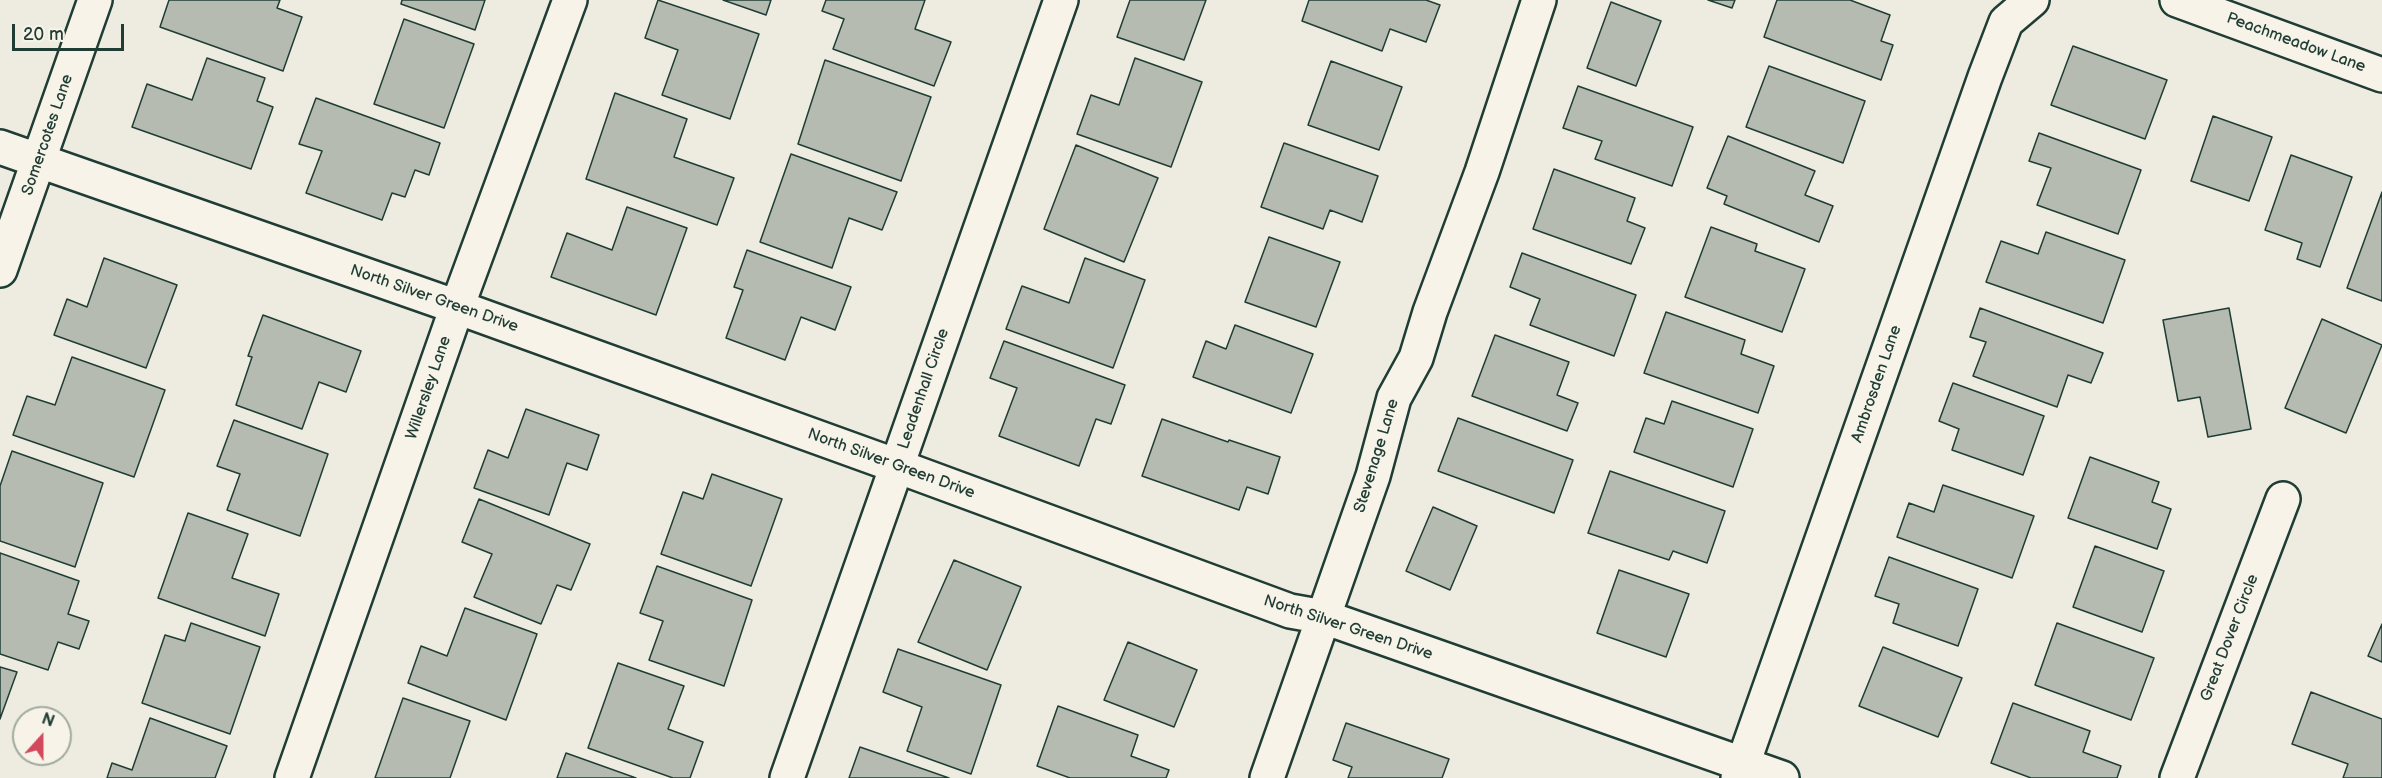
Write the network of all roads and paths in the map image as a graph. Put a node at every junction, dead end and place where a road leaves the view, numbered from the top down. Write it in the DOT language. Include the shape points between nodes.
graph roads {
  1 [pos="95,0"];
  2 [pos="570,0"];
  3 [pos="1061,0"];
  4 [pos="1539,0"];
  5 [pos="2032,0"];
  6 [pos="2177,0"];
  7 [pos="2382,75"];
  8 [pos="0,147"];
  9 [pos="39,161"];
  10 [pos="0,270"];
  11 [pos="457,307"];
  12 [pos="897,466"];
  13 [pos="2283,499"];
  14 [pos="1324,617"];
  15 [pos="1741,771"];
  16 [pos="292,778"];
  17 [pos="787,778"];
  18 [pos="1268,778"];
  19 [pos="1782,778"];
  20 [pos="2177,778"];
  1 -- 9 [label="street, Somercotes Lane"];
  2 -- 11 [label="street, Willersley Lane"];
  3 -- 12 [label="street, Leadenhall Circle"];
  4 -- 14 [label="street, Stevenage Lane" via="1416,358 1394,398 1373,476"];
  5 -- 15 [label="street, Ambrosden Lane" via="2006,22 1985,77"];
  6 -- 7 [label="street, Peachmeadow Lane"];
  8 -- 9 [label="street, North Silver Green Drive"];
  9 -- 10 [label="street, Somercotes Lane"];
  9 -- 11 [label="street, North Silver Green Drive"];
  11 -- 12 [label="street, North Silver Green Drive"];
  11 -- 16 [label="street, Willersley Lane"];
  12 -- 14 [label="street, North Silver Green Drive" via="1290,611"];
  12 -- 17 [label="street, Leadenhall Circle"];
  13 -- 20 [label="street, Great Dover Circle"];
  14 -- 15 [label="street, North Silver Green Drive"];
  14 -- 18 [label="street, Stevenage Lane"];
  15 -- 19 [label="street, North Silver Green Drive"];
}
